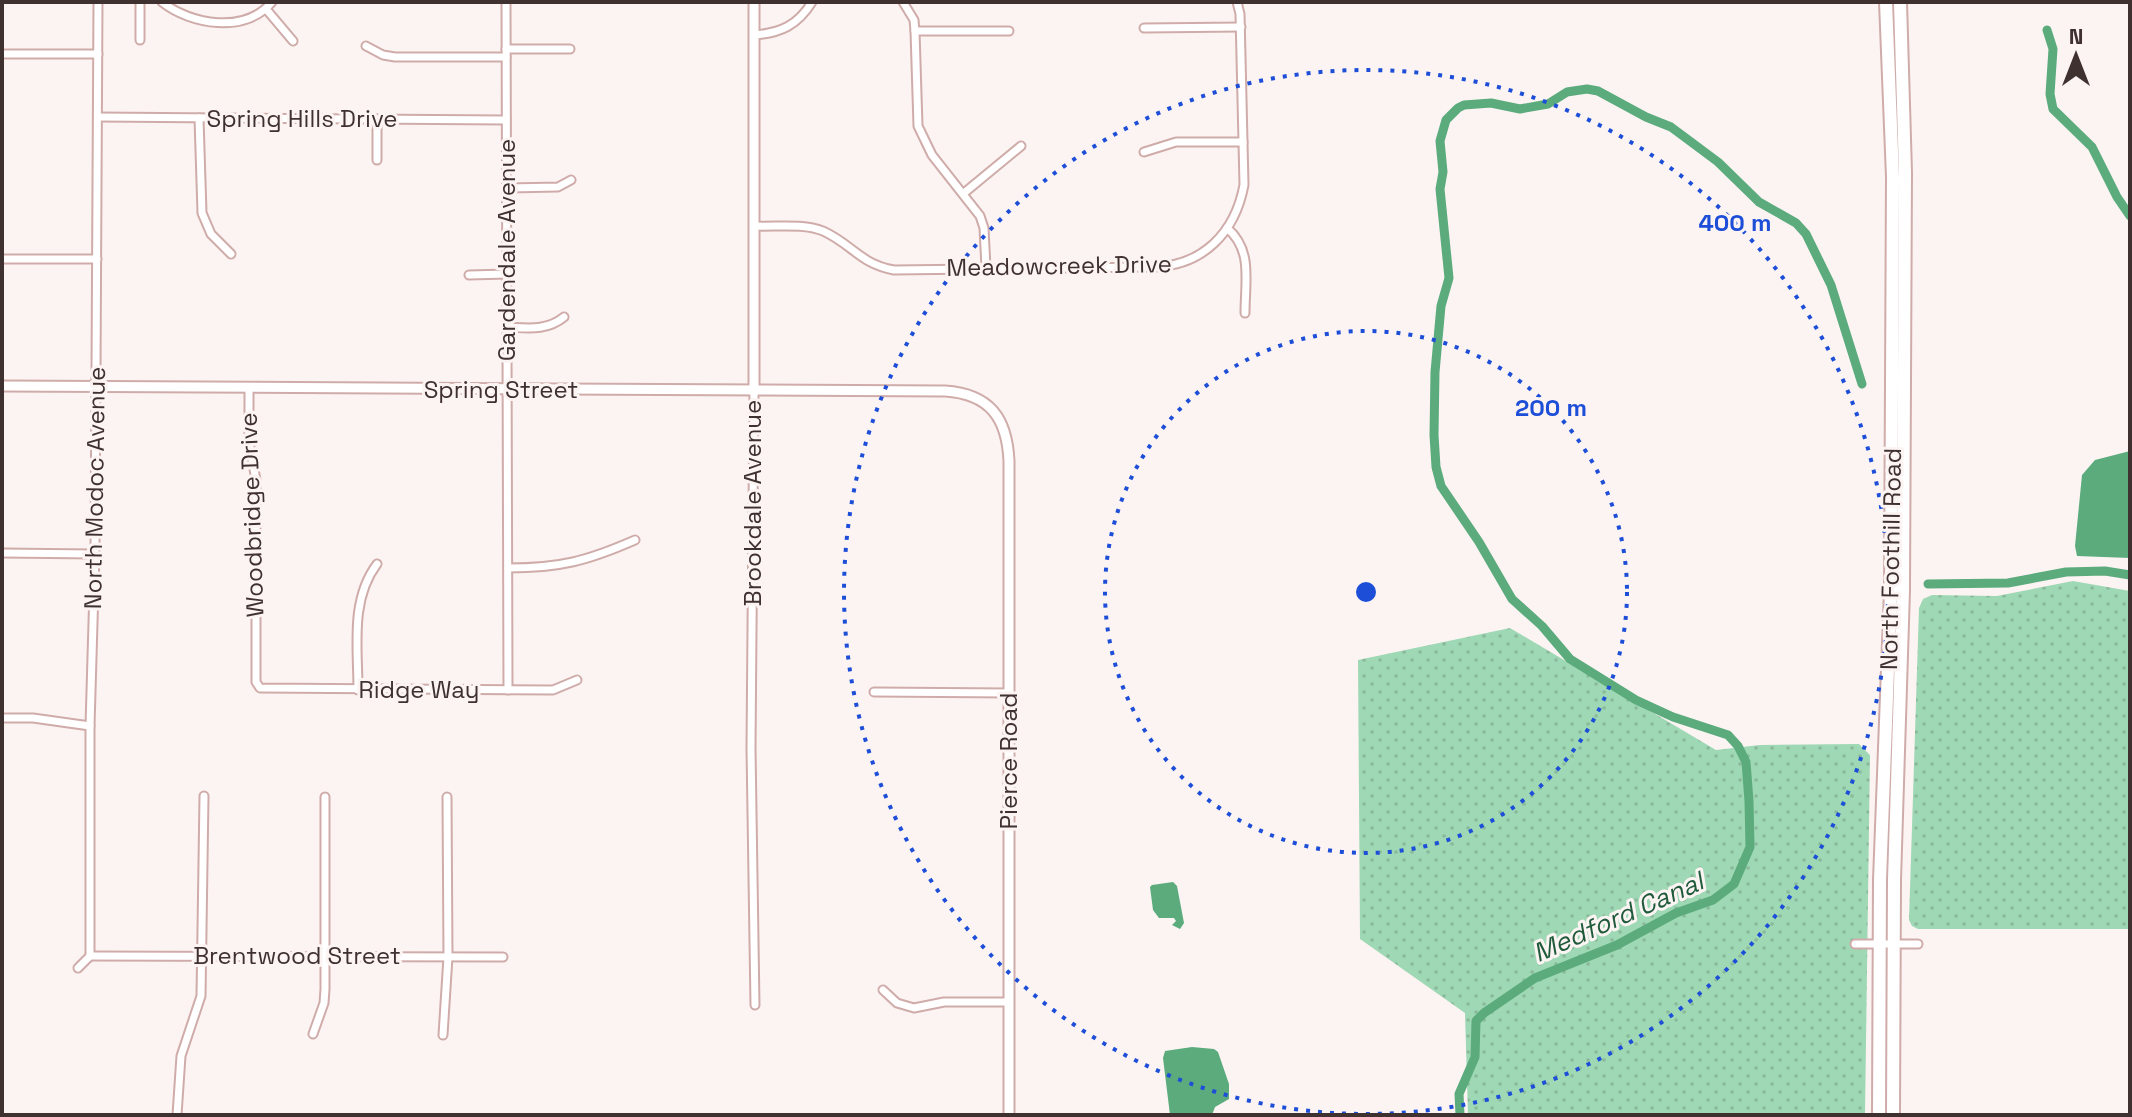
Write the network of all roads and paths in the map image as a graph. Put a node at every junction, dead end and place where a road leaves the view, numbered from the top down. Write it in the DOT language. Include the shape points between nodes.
graph roads {
  1 [pos="98,2"];
  2 [pos="140,2"];
  3 [pos="162,2"];
  4 [pos="506,2"];
  5 [pos="754,2"];
  6 [pos="812,2"];
  7 [pos="903,2"];
  8 [pos="1237,2"];
  9 [pos="1886,2"];
  10 [pos="1900,2"];
  11 [pos="269,5"];
  12 [pos="1241,27"];
  13 [pos="1144,28"];
  14 [pos="915,31"];
  15 [pos="1009,31"];
  16 [pos="754,35"];
  17 [pos="140,40"];
  18 [pos="293,41"];
  19 [pos="366,46"];
  20 [pos="570,49"];
  21 [pos="506,53"];
  22 [pos="2,54"];
  23 [pos="98,54"];
  24 [pos="98,117"];
  25 [pos="199,118"];
  26 [pos="377,119"];
  27 [pos="506,120"];
  28 [pos="1243,142"];
  29 [pos="1021,146"];
  30 [pos="1144,152"];
  31 [pos="377,160"];
  32 [pos="571,180"];
  33 [pos="507,188"];
  34 [pos="964,193"];
  35 [pos="755,226"];
  36 [pos="1227,228"];
  37 [pos="231,254"];
  38 [pos="2,259"];
  39 [pos="97,259"];
  40 [pos="986,268"];
  41 [pos="507,274"];
  42 [pos="469,275"];
  43 [pos="1245,313"];
  44 [pos="564,317"];
  45 [pos="507,327"];
  46 [pos="2,386"];
  47 [pos="96,387"];
  48 [pos="249,389"];
  49 [pos="507,390"];
  50 [pos="754,392"];
  51 [pos="994,411"];
  52 [pos="635,540"];
  53 [pos="2,553"];
  54 [pos="95,554"];
  55 [pos="377,564"];
  56 [pos="508,568"];
  57 [pos="577,680"];
  58 [pos="260,688"];
  59 [pos="358,690"];
  60 [pos="508,690"];
  61 [pos="874,692"];
  62 [pos="1009,693"];
  63 [pos="2,718"];
  64 [pos="90,726"];
  65 [pos="204,796"];
  66 [pos="325,797"];
  67 [pos="447,797"];
  68 [pos="1855,944"];
  69 [pos="1879,944"];
  70 [pos="1893,944"];
  71 [pos="1918,944"];
  72 [pos="90,956"];
  73 [pos="202,956"];
  74 [pos="325,956"];
  75 [pos="448,957"];
  76 [pos="503,957"];
  77 [pos="78,968"];
  78 [pos="883,990"];
  79 [pos="1009,1002"];
  80 [pos="755,1005"];
  81 [pos="313,1034"];
  82 [pos="443,1035"];
  83 [pos="177,1115"];
  84 [pos="1009,1115"];
  85 [pos="1879,1115"];
  86 [pos="1893,1115"];
  1 -- 23 [label="street, North Modoc Avenue"];
  2 -- 17 [label="street"];
  3 -- 11 [label="street" via="195,21 243,21"];
  4 -- 21 [label="street, Gardendale Avenue"];
  5 -- 16 [label="street, Brookdale Avenue"];
  6 -- 16 [label="street" via="792,25"];
  7 -- 14 [label="street"];
  8 -- 12 [label="street, Meadowcreek Drive"];
  9 -- 69 [label="main road, North Foothill Road" via="1893,177 1891,590"];
  10 -- 70 [label="main road, North Foothill Road" via="1905,173 1903,590"];
  11 -- 18 [label="street"];
  12 -- 13 [label="street"];
  12 -- 28 [label="street, Meadowcreek Drive"];
  14 -- 15 [label="street"];
  14 -- 34 [label="street" via="918,126 932,155"];
  16 -- 35 [label="street, Brookdale Avenue"];
  19 -- 21 [label="street" via="395,57"];
  20 -- 21 [label="street"];
  21 -- 27 [label="street, Gardendale Avenue"];
  22 -- 23 [label="street"];
  23 -- 24 [label="street, North Modoc Avenue"];
  24 -- 25 [label="street, Spring Hills Drive"];
  24 -- 39 [label="street, North Modoc Avenue"];
  25 -- 26 [label="street, Spring Hills Drive"];
  25 -- 37 [label="street" via="202,213 211,234"];
  26 -- 27 [label="street, Spring Hills Drive"];
  26 -- 31 [label="street"];
  27 -- 33 [label="street, Gardendale Avenue"];
  28 -- 30 [label="street" via="1176,142"];
  28 -- 36 [label="street, Meadowcreek Drive" via="1244,185"];
  29 -- 34 [label="street"];
  32 -- 33 [label="street" via="558,187"];
  33 -- 41 [label="street, Gardendale Avenue"];
  34 -- 40 [label="street" via="984,228"];
  35 -- 40 [label="street, Meadowcreek Drive" via="817,229 883,268"];
  35 -- 50 [label="street, Brookdale Avenue"];
  36 -- 40 [label="street, Meadowcreek Drive" via="1203,254 1175,266"];
  36 -- 43 [label="street" via="1245,251"];
  38 -- 39 [label="street"];
  39 -- 47 [label="street, North Modoc Avenue"];
  41 -- 42 [label="street"];
  41 -- 45 [label="street, Gardendale Avenue"];
  44 -- 45 [label="street" via="545,328"];
  45 -- 49 [label="street, Gardendale Avenue"];
  46 -- 47 [label="street, Spring Street"];
  47 -- 48 [label="street, Spring Street"];
  47 -- 54 [label="street, North Modoc Avenue"];
  48 -- 49 [label="street, Spring Street"];
  48 -- 58 [label="street, Woodbridge Drive"];
  49 -- 50 [label="street, Spring Street"];
  49 -- 56 [label="street, Gardendale Avenue"];
  50 -- 51 [label="street, Spring Street" via="957,392 978,398"];
  50 -- 80 [label="street, Brookdale Avenue"];
  51 -- 62 [label="street, Pierce Road" via="1006,434 1009,461"];
  52 -- 56 [label="street" via="582,561"];
  53 -- 54 [label="street"];
  54 -- 64 [label="street, North Modoc Avenue"];
  55 -- 59 [label="street" via="361,594"];
  56 -- 60 [label="street, Gardendale Avenue"];
  57 -- 60 [label="street, Ridge Way" via="553,690"];
  58 -- 59 [label="street, Ridge Way"];
  59 -- 60 [label="street, Ridge Way"];
  61 -- 62 [label="street"];
  62 -- 79 [label="street, Pierce Road"];
  63 -- 64 [label="street"];
  64 -- 72 [label="street, North Modoc Avenue"];
  65 -- 73 [label="street"];
  66 -- 74 [label="street"];
  67 -- 75 [label="street"];
  68 -- 69 [label="street"];
  69 -- 70 [label="street"];
  69 -- 85 [label="main road, North Foothill Road"];
  70 -- 71 [label="street"];
  70 -- 86 [label="main road, North Foothill Road"];
  72 -- 73 [label="street, Brentwood Street"];
  72 -- 77 [label="street"];
  73 -- 74 [label="street, Brentwood Street"];
  73 -- 83 [label="street" via="201,996 181,1056"];
  74 -- 75 [label="street, Brentwood Street"];
  74 -- 81 [label="street" via="324,1003"];
  75 -- 76 [label="street, Brentwood Street"];
  75 -- 82 [label="street"];
  78 -- 79 [label="street" via="897,1003 914,1008 944,1002"];
  79 -- 84 [label="street, Pierce Road"];
}
